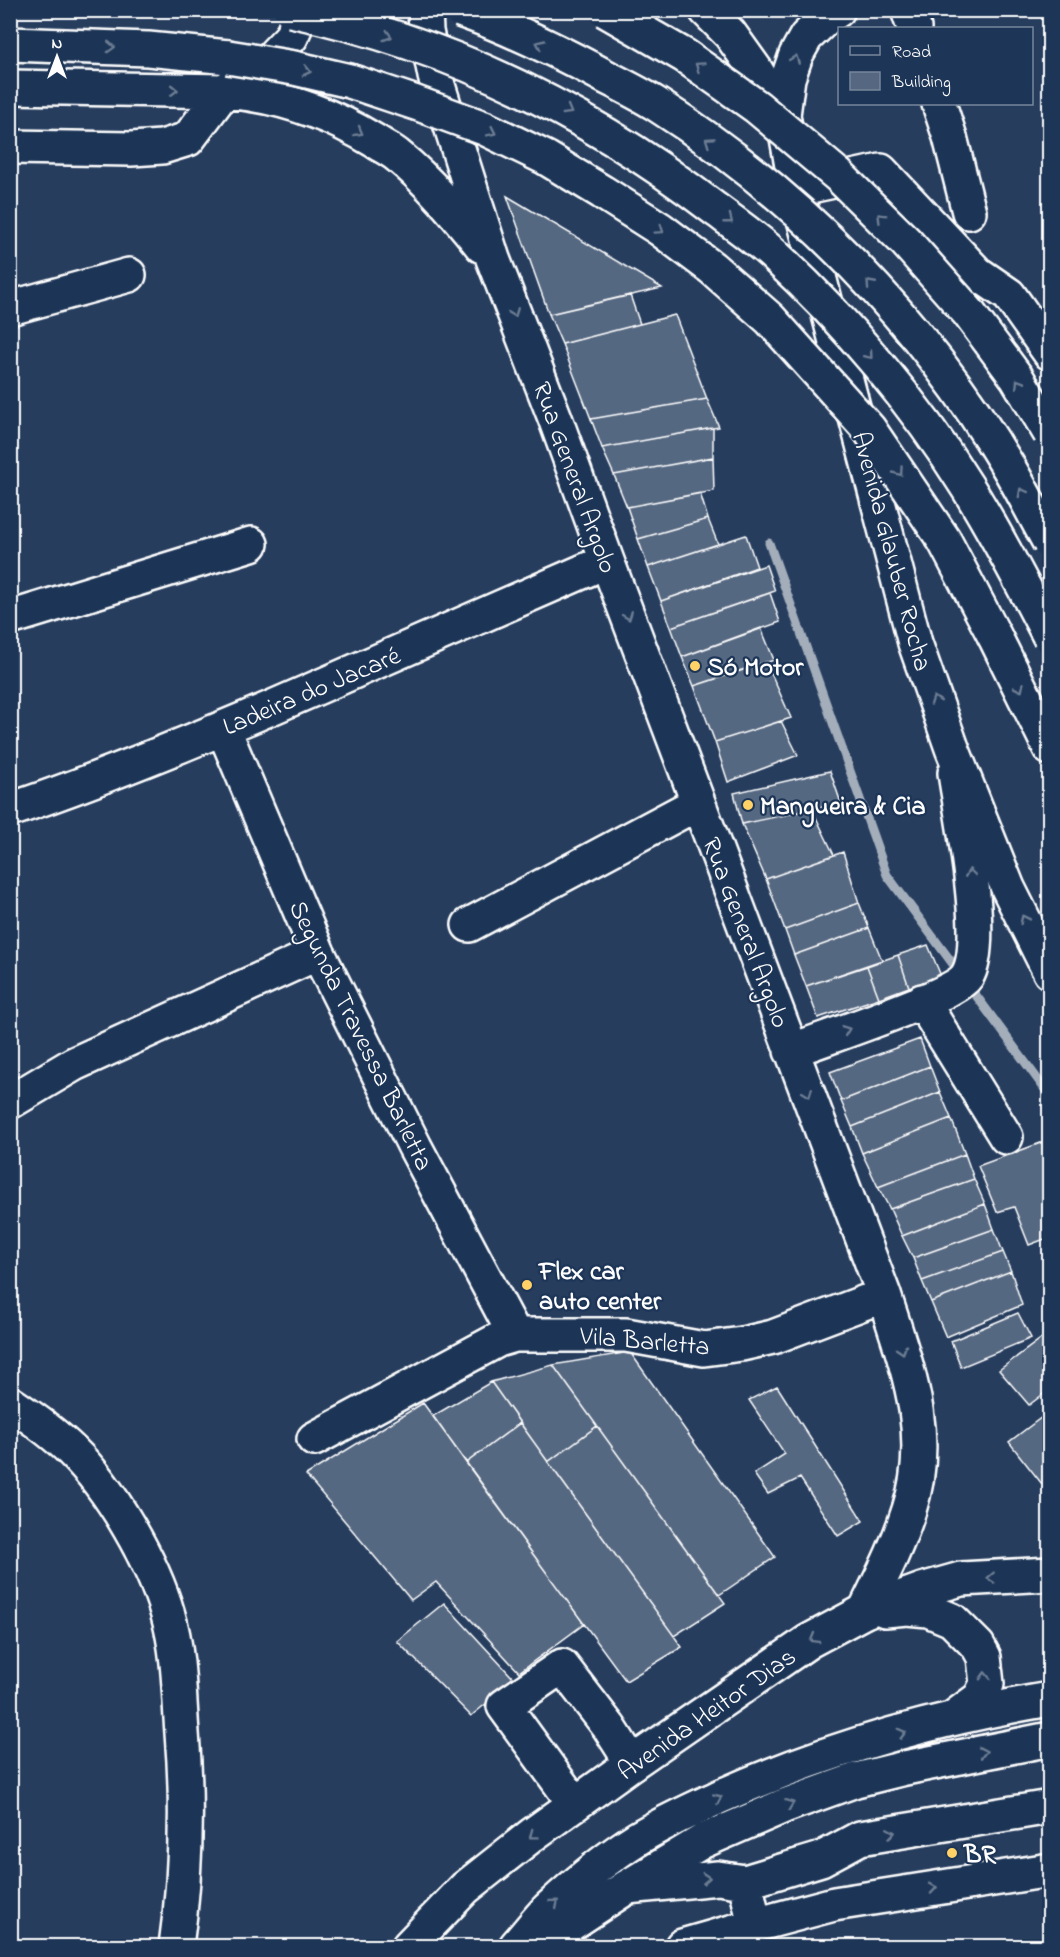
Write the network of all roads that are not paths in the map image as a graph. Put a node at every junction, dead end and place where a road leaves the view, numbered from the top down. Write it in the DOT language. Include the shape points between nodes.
graph roads {
  1 [pos="291,10"];
  2 [pos="303,10"];
  3 [pos="425,10"];
  4 [pos="460,10"];
  5 [pos="604,10"];
  6 [pos="706,10"];
  7 [pos="838,10"];
  8 [pos="908,10"];
  9 [pos="914,27"];
  10 [pos="10,44"];
  11 [pos="10,87"];
  12 [pos="224,91"];
  13 [pos="939,105"];
  14 [pos="783,116"];
  15 [pos="10,147"];
  16 [pos="796,189"];
  17 [pos="969,212"];
  18 [pos="493,259"];
  19 [pos="129,275"];
  20 [pos="10,308"];
  21 [pos="1050,353"];
  22 [pos="1050,433"];
  23 [pos="1050,543"];
  24 [pos="251,544"];
  25 [pos="607,561"];
  26 [pos="10,618"];
  27 [pos="1050,637"];
  28 [pos="223,728"];
  29 [pos="952,748"];
  30 [pos="1050,748"];
  31 [pos="698,802"];
  32 [pos="10,810"];
  33 [pos="469,925"];
  34 [pos="318,953"];
  35 [pos="1050,972"];
  36 [pos="922,1002"];
  37 [pos="791,1051"];
  38 [pos="10,1102"];
  39 [pos="1006,1137"];
  40 [pos="884,1295"];
  41 [pos="515,1335"];
  42 [pos="10,1403"];
  43 [pos="314,1439"];
  44 [pos="1050,1574"];
  45 [pos="865,1611"];
  46 [pos="1050,1699"];
  47 [pos="952,1719"];
  48 [pos="1050,1739"];
  49 [pos="632,1763"];
  50 [pos="576,1804"];
  51 [pos="1050,1807"];
  52 [pos="821,1859"];
  53 [pos="1050,1870"];
  54 [pos="745,1882"];
  55 [pos="627,1887"];
  56 [pos="834,1904"];
  57 [pos="755,1925"];
  58 [pos="176,1947"];
  59 [pos="409,1947"];
  60 [pos="516,1947"];
  61 [pos="539,1947"];
  62 [pos="682,1947"];
  1 -- 27 [label="main road, one-way, bridge" via="401,40 474,67 555,104 638,153 770,251 839,320 928,430 968,488"];
  2 -- 12 [label="main road" via="291,37 270,59"];
  3 -- 18 [label="main road" via="435,76"];
  23 -- 4 [label="main road, one-way, bridge" via="1008,467 920,341 801,214 729,155 655,103 578,62"];
  22 -- 5 [label="main road, one-way, bridge" via="1017,378 968,312 906,242 839,176 739,94 685,56"];
  6 -- 14 [label="main road, Avenida Glauber Rocha" via="730,34"];
  14 -- 7 [label="main road, Avenida Glauber Rocha, one-way" via="788,78 796,55 806,37"];
  8 -- 9 [label="main road"];
  10 -- 30 [label="main road, one-way, bridge" via="196,53 350,81 484,128 546,159 660,230 712,268 770,319 869,429 944,540"];
  11 -- 12 [label="main road, one-way"];
  12 -- 15 [label="main road" via="188,139 162,147"];
  12 -- 18 [label="main road, one-way" via="251,93 305,107 354,128 397,155 440,195"];
  13 -- 17 [label="main road"];
  14 -- 16 [label="main road, Avenida Glauber Rocha"];
  16 -- 21 [label="main road" via="881,171 977,273 1010,295"];
  29 -- 16 [label="main road, Avenida Glauber Rocha, one-way" via="915,644"];
  18 -- 25 [label="main road, Rua General Argolo, one-way"];
  19 -- 20 [label="main road"];
  24 -- 26 [label="main road"];
  25 -- 28 [label="main road, Ladeira do Jacaré"];
  25 -- 31 [label="main road, Rua General Argolo, one-way"];
  28 -- 32 [label="main road, Ladeira do Jacaré"];
  28 -- 34 [label="main road, Segunda Travessa Barletta"];
  35 -- 29 [label="main road, Avenida Glauber Rocha, one-way" via="1008,888"];
  36 -- 29 [label="main road, one-way" via="967,976 975,939 971,880"];
  31 -- 33 [label="main road"];
  31 -- 37 [label="main road, Rua General Argolo"];
  34 -- 38 [label="main road" via="74,1064"];
  34 -- 41 [label="main road, Segunda Travessa Barletta"];
  37 -- 36 [label="main road, one-way"];
  36 -- 39 [label="main road"];
  37 -- 40 [label="main road, Rua General Argolo, one-way"];
  40 -- 41 [label="main road, Vila Barletta" via="773,1337 704,1349 626,1335"];
  40 -- 45 [label="main road, Rua General Argolo, one-way" via="913,1390 920,1427 919,1451 909,1510"];
  41 -- 43 [label="main road, Vila Barletta" via="498,1340"];
  42 -- 58 [label="main road" via="71,1450 103,1486 130,1530 168,1614 175,1644 186,1780 185,1856"];
  44 -- 45 [label="main road, Avenida Heitor Dias, one-way" via="961,1579"];
  47 -- 45 [label="main road, one-way" via="980,1698 987,1684 984,1657 978,1646 952,1620 928,1610"];
  45 -- 49 [label="main road, Avenida Heitor Dias, one-way" via="809,1641"];
  46 -- 47 [label="main road"];
  60 -- 47 [label="main road, one-way" via="548,1909 638,1838 762,1778 843,1748"];
  55 -- 48 [label="main road, one-way" via="703,1841 856,1780"];
  49 -- 50 [label="main road, Avenida Heitor Dias"];
  49 -- 50 [label="main road" via="562,1666 504,1706"];
  50 -- 59 [label="main road, Avenida Heitor Dias, one-way" via="465,1888"];
  52 -- 51 [label="main road, one-way" via="860,1838"];
  52 -- 54 [label="main road"];
  52 -- 56 [label="main road"];
  56 -- 53 [label="main road, one-way"];
  55 -- 54 [label="main road, one-way" via="718,1878"];
  54 -- 57 [label="main road"];
  55 -- 61 [label="main road"];
  56 -- 57 [label="main road"];
  57 -- 62 [label="main road"];
}
